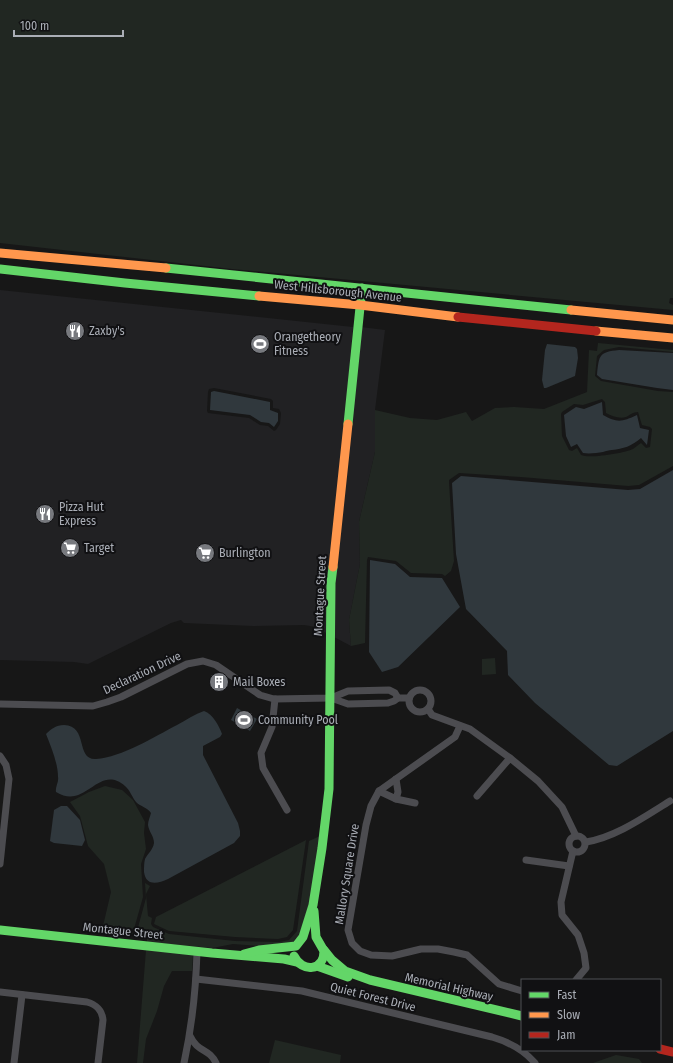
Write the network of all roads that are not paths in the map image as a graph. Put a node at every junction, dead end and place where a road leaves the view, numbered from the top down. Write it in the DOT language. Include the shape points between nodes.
graph roads {
  1 [pos="0,253"];
  2 [pos="0,260"];
  3 [pos="105,262"];
  4 [pos="0,268"];
  5 [pos="362,288"];
  6 [pos="360,305"];
  7 [pos="673,320"];
  8 [pos="673,338"];
  9 [pos="331,698"];
  10 [pos="398,698"];
  11 [pos="409,698"];
  12 [pos="275,699"];
  13 [pos="0,704"];
  14 [pos="428,709"];
  15 [pos="460,726"];
  16 [pos="0,756"];
  17 [pos="510,758"];
  18 [pos="396,779"];
  19 [pos="380,791"];
  20 [pos="477,796"];
  21 [pos="396,799"];
  22 [pos="415,802"];
  23 [pos="672,802"];
  24 [pos="286,810"];
  25 [pos="576,836"];
  26 [pos="586,842"];
  27 [pos="573,851"];
  28 [pos="526,860"];
  29 [pos="0,864"];
  30 [pos="569,866"];
  31 [pos="313,905"];
  32 [pos="0,930"];
  33 [pos="316,935"];
  34 [pos="296,946"];
  35 [pos="324,950"];
  36 [pos="197,951"];
  37 [pos="244,954"];
  38 [pos="297,962"];
  39 [pos="317,966"];
  40 [pos="196,979"];
  41 [pos="577,979"];
  42 [pos="370,980"];
  43 [pos="521,991"];
  44 [pos="0,992"];
  45 [pos="22,995"];
  46 [pos="521,1016"];
  47 [pos="189,1034"];
  48 [pos="661,1049"];
  49 [pos="521,1050"];
  50 [pos="522,1051"];
  51 [pos="673,1052"];
  52 [pos="14,1063"];
  53 [pos="98,1063"];
  54 [pos="184,1063"];
  55 [pos="216,1063"];
  56 [pos="535,1063"];
  1 -- 3 [label="main road, West Hillsborough Avenue"];
  2 -- 3 [label="main road" via="80,267"];
  3 -- 5 [label="main road, West Hillsborough Avenue"];
  4 -- 6 [label="main road, West Hillsborough Avenue" via="125,283"];
  5 -- 6 [label="main road, Montague Street"];
  5 -- 7 [label="main road, West Hillsborough Avenue"];
  6 -- 8 [label="main road, West Hillsborough Avenue" via="530,325"];
  6 -- 9 [label="main road, Montague Street" via="332,584"];
  9 -- 10 [label="street" via="348,704 388,703"];
  9 -- 10 [label="street" via="348,691 388,690 395,693"];
  9 -- 12 [label="street, Declaration Drive"];
  9 -- 31 [label="main road, Montague Street" via="329,789"];
  10 -- 11 [label="street"];
  11 -- 14 [label="street" via="411,708 419,712"];
  11 -- 14 [label="street" via="413,692 423,690 430,695 431,703"];
  12 -- 13 [label="street, Declaration Drive" via="260,694 216,665 203,661 187,664 121,697 93,706"];
  12 -- 24 [label="street" via="272,727 261,753 263,768"];
  14 -- 15 [label="street" via="432,715"];
  15 -- 17 [label="street" via="470,729"];
  15 -- 18 [label="street, Mallory Square Drive" via="455,737"];
  16 -- 29 [label="street" via="6,765 9,779"];
  17 -- 20 [label="street"];
  17 -- 25 [label="street" via="538,781 562,807"];
  18 -- 19 [label="street, Mallory Square Drive"];
  18 -- 21 [label="street"];
  19 -- 21 [label="street"];
  19 -- 43 [label="street, Mallory Square Drive" via="371,806 362,843 348,930 352,943 360,951 371,955 392,956 438,949 467,955 499,984"];
  21 -- 22 [label="street"];
  23 -- 26 [label="street" via="621,830 596,841"];
  25 -- 26 [label="street"];
  25 -- 27 [label="street" via="571,838 569,844"];
  26 -- 27 [label="street" via="583,850"];
  27 -- 30 [label="street"];
  28 -- 30 [label="street"];
  30 -- 41 [label="street" via="561,902 562,915 578,935 584,953 586,968"];
  31 -- 33 [label="main road, Montague Street"];
  31 -- 34 [label="main road, Montague Street" via="303,936"];
  32 -- 36 [label="main road, Montague Street"];
  33 -- 35 [label="main road, Memorial Highway"];
  34 -- 37 [label="main road, Montague Street"];
  34 -- 38 [label="main road" via="294,954"];
  35 -- 39 [label="main road" via="323,960"];
  35 -- 42 [label="main road, Memorial Highway" via="345,971"];
  36 -- 37 [label="main road, Montague Street"];
  36 -- 40 [label="street"];
  37 -- 38 [label="main road, Montague Street"];
  38 -- 39 [label="main road, Montague Street" via="305,968"];
  39 -- 42 [label="main road, Memorial Highway" via="354,980"];
  40 -- 47 [label="street"];
  40 -- 49 [label="street, Quiet Forest Drive" via="302,991 477,1034 506,1042"];
  42 -- 46 [label="main road, Memorial Highway"];
  44 -- 45 [label="street"];
  45 -- 52 [label="street"];
  45 -- 53 [label="street" via="88,1002 96,1006 103,1015"];
  47 -- 54 [label="street"];
  47 -- 55 [label="street" via="193,1043 213,1056"];
  48 -- 51 [label="main road"];
  50 -- 56 [label="street, Quiet Forest Drive"];
}
